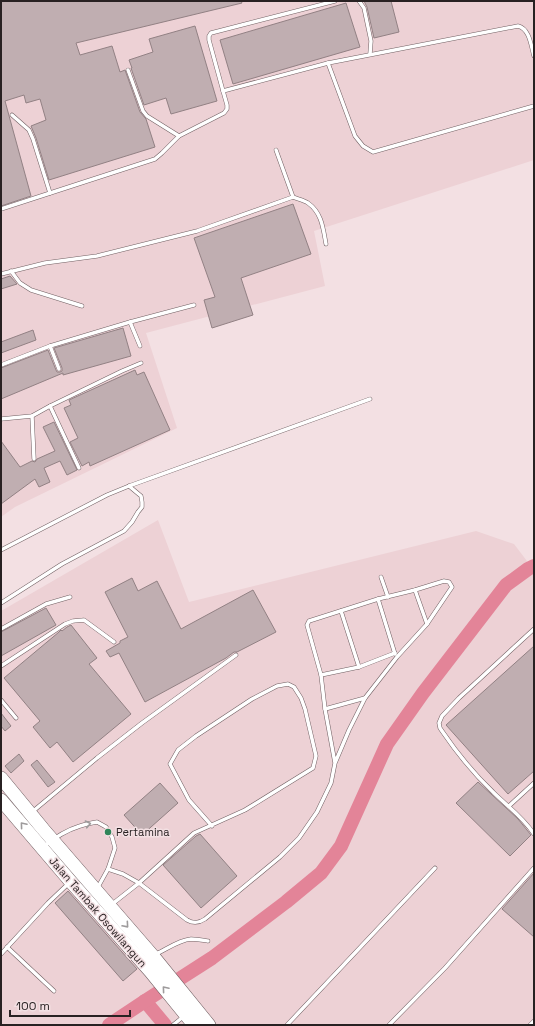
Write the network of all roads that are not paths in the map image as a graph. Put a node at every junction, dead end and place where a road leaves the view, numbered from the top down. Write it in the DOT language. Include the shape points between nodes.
graph roads {
  1 [pos="335,1"];
  2 [pos="359,1"];
  3 [pos="370,54"];
  4 [pos="534,56"];
  5 [pos="328,63"];
  6 [pos="128,70"];
  7 [pos="223,91"];
  8 [pos="534,106"];
  9 [pos="12,115"];
  10 [pos="179,136"];
  11 [pos="276,150"];
  12 [pos="50,193"];
  13 [pos="293,198"];
  14 [pos="1,209"];
  15 [pos="326,244"];
  16 [pos="12,271"];
  17 [pos="1,274"];
  18 [pos="194,305"];
  19 [pos="82,306"];
  20 [pos="130,322"];
  21 [pos="50,346"];
  22 [pos="140,346"];
  23 [pos="141,363"];
  24 [pos="1,365"];
  25 [pos="59,369"];
  26 [pos="370,399"];
  27 [pos="50,406"];
  28 [pos="32,416"];
  29 [pos="1,419"];
  30 [pos="34,459"];
  31 [pos="79,468"];
  32 [pos="129,486"];
  33 [pos="1,550"];
  34 [pos="381,577"];
  35 [pos="415,590"];
  36 [pos="70,597"];
  37 [pos="388,597"];
  38 [pos="378,599"];
  39 [pos="1,603"];
  40 [pos="341,611"];
  41 [pos="428,624"];
  42 [pos="1,629"];
  43 [pos="534,629"];
  44 [pos="114,642"];
  45 [pos="236,655"];
  46 [pos="396,655"];
  47 [pos="1,666"];
  48 [pos="359,666"];
  49 [pos="321,676"];
  50 [pos="365,698"];
  51 [pos="1,700"];
  52 [pos="326,709"];
  53 [pos="16,718"];
  54 [pos="335,763"];
  55 [pos="1,778"];
  56 [pos="534,783"];
  57 [pos="1,800"];
  58 [pos="509,806"];
  59 [pos="30,813"];
  60 [pos="212,826"];
  61 [pos="534,834"];
  62 [pos="52,840"];
  63 [pos="41,848"];
  64 [pos="436,868"];
  65 [pos="534,868"];
  66 [pos="108,869"];
  67 [pos="81,873"];
  68 [pos="71,882"];
  69 [pos="138,883"];
  70 [pos="91,895"];
  71 [pos="105,911"];
  72 [pos="208,941"];
  73 [pos="7,947"];
  74 [pos="1,954"];
  75 [pos="153,963"];
  76 [pos="54,991"];
  77 [pos="183,1011"];
  78 [pos="534,1020"];
  79 [pos="173,1025"];
  80 [pos="194,1025"];
  81 [pos="209,1025"];
  82 [pos="287,1025"];
  83 [pos="389,1025"];
  84 [pos="530,1025"];
  1 -- 7 [label="lane" via="211,33 209,40"];
  2 -- 3 [label="lane" via="364,8 371,41"];
  3 -- 4 [label="lane" via="518,26 527,32"];
  3 -- 5 [label="lane"];
  5 -- 7 [label="lane"];
  5 -- 8 [label="lane" via="355,136 372,152"];
  6 -- 10 [label="lane" via="143,111"];
  7 -- 10 [label="lane" via="227,105 224,113"];
  9 -- 12 [label="lane" via="29,130 33,138"];
  10 -- 12 [label="lane" via="155,158"];
  11 -- 13 [label="lane"];
  12 -- 14 [label="lane"];
  13 -- 15 [label="lane" via="307,202 318,213"];
  13 -- 16 [label="lane" via="197,231 97,256 45,263"];
  16 -- 17 [label="lane"];
  16 -- 19 [label="lane" via="20,283 31,290"];
  18 -- 20 [label="lane"];
  20 -- 21 [label="lane"];
  20 -- 22 [label="lane"];
  21 -- 24 [label="lane"];
  21 -- 25 [label="lane"];
  23 -- 27 [label="lane"];
  26 -- 32 [label="lane"];
  27 -- 28 [label="lane"];
  27 -- 31 [label="lane"];
  28 -- 29 [label="lane"];
  28 -- 30 [label="lane"];
  32 -- 33 [label="lane" via="106,495"];
  32 -- 39 [label="lane" via="141,496 142,507 124,531 62,564"];
  34 -- 37 [label="lane"];
  35 -- 37 [label="lane"];
  35 -- 41 [label="lane"];
  35 -- 41 [label="lane" via="444,581 449,582 452,587"];
  36 -- 42 [label="lane" via="46,604"];
  37 -- 38 [label="lane"];
  38 -- 40 [label="lane"];
  38 -- 46 [label="lane"];
  40 -- 48 [label="lane"];
  40 -- 49 [label="lane" via="309,621 307,625"];
  41 -- 46 [label="lane"];
  43 -- 58 [label="lane" via="459,698 442,716 439,723 462,757"];
  44 -- 47 [label="lane" via="84,620 73,621"];
  45 -- 59 [label="lane" via="136,727"];
  46 -- 48 [label="lane"];
  46 -- 50 [label="lane"];
  48 -- 49 [label="lane"];
  49 -- 52 [label="lane"];
  50 -- 52 [label="lane"];
  50 -- 54 [label="lane"];
  51 -- 53 [label="lane"];
  52 -- 54 [label="lane"];
  54 -- 69 [label="lane" via="331,783 317,812 299,838 280,857 201,922 187,920"];
  55 -- 59 [label="highway"];
  56 -- 58 [label="lane"];
  63 -- 57 [label="highway, Jalan Tambak Osowilangun, one-way"];
  58 -- 61 [label="lane"];
  59 -- 62 [label="highway"];
  60 -- 60 [label="lane" via="189,800 170,764 178,750 252,699 277,686 288,684 294,687 305,709 316,756 313,768 245,810"];
  60 -- 69 [label="lane" via="194,833"];
  62 -- 63 [label="lane"];
  62 -- 66 [label="lane, one-way" via="80,826 97,822 106,827 115,848"];
  62 -- 67 [label="highway"];
  63 -- 68 [label="highway, Jalan Tambak Osowilangun"];
  64 -- 82 [label="lane"];
  65 -- 83 [label="lane" via="445,968"];
  66 -- 69 [label="lane"];
  66 -- 70 [label="lane"];
  67 -- 68 [label="lane"];
  67 -- 70 [label="highway"];
  68 -- 70 [label="highway, Jalan Tambak Osowilangun"];
  68 -- 73 [label="lane"];
  69 -- 71 [label="lane"];
  70 -- 71 [label="highway, Jalan Tambak Osowilangun"];
  71 -- 75 [label="highway, Jalan Tambak Osowilangun"];
  72 -- 75 [label="lane" via="193,939 176,944"];
  73 -- 74 [label="lane"];
  73 -- 76 [label="lane"];
  75 -- 77 [label="highway, Jalan Tambak Osowilangun"];
  77 -- 79 [label="lane"];
  77 -- 80 [label="highway"];
  77 -- 81 [label="highway"];
  78 -- 84 [label="lane"];
}
